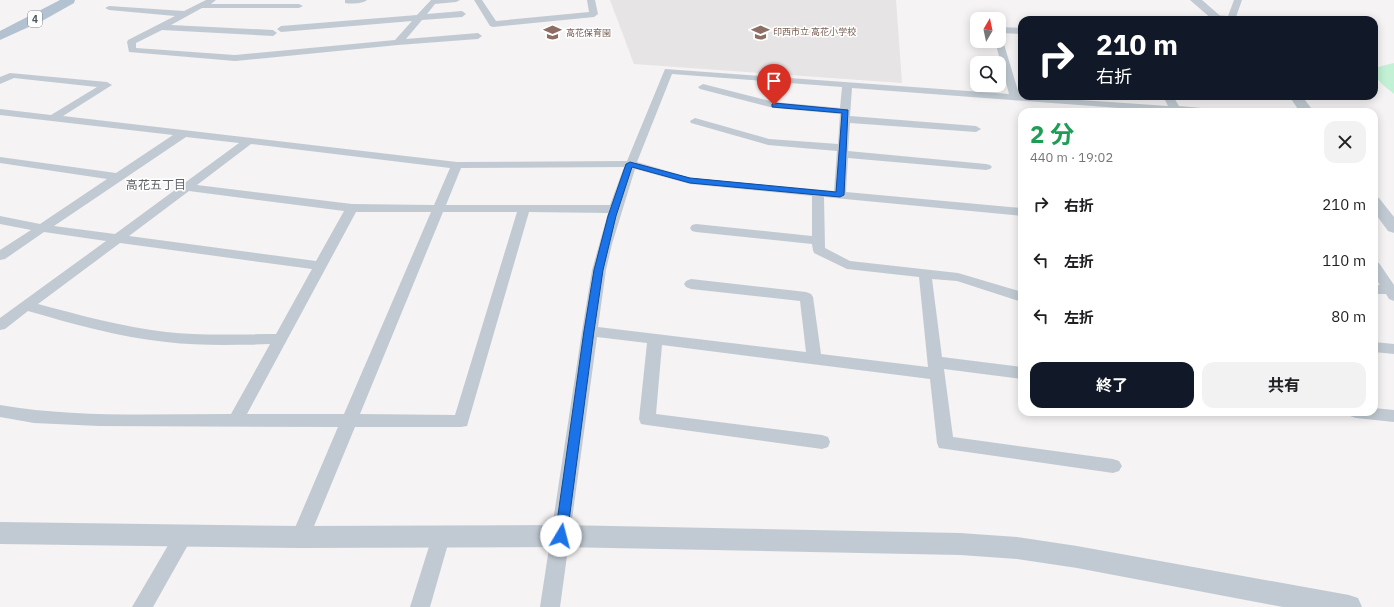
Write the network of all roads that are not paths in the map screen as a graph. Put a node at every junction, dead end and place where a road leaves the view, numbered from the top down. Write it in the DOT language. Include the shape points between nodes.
graph roads {
  1 [pos="69,0"];
  2 [pos="212,0"];
  3 [pos="363,0"];
  4 [pos="456,0"];
  5 [pos="478,0"];
  6 [pos="590,0"];
  7 [pos="1195,0"];
  8 [pos="1238,0"];
  9 [pos="348,1"];
  10 [pos="432,1"];
  11 [pos="200,6"];
  12 [pos="300,6"];
  13 [pos="109,8"];
  14 [pos="186,14"];
  15 [pos="462,14"];
  16 [pos="420,16"];
  17 [pos="1215,16"];
  18 [pos="1235,16"];
  19 [pos="161,26"];
  20 [pos="1006,30"];
  21 [pos="1018,31"];
  22 [pos="0,36"];
  23 [pos="478,36"];
  24 [pos="398,42"];
  25 [pos="1001,48"];
  26 [pos="0,81"];
  27 [pos="847,84"];
  28 [pos="703,87"];
  29 [pos="1015,97"];
  30 [pos="1018,97"];
  31 [pos="1055,100"];
  32 [pos="1162,108"];
  33 [pos="0,112"];
  34 [pos="845,115"];
  35 [pos="53,118"];
  36 [pos="695,121"];
  37 [pos="976,129"];
  38 [pos="184,133"];
  39 [pos="249,141"];
  40 [pos="843,151"];
  41 [pos="0,160"];
  42 [pos="630,164"];
  43 [pos="457,165"];
  44 [pos="986,166"];
  45 [pos="118,177"];
  46 [pos="186,187"];
  47 [pos="818,193"];
  48 [pos="840,195"];
  49 [pos="1378,206"];
  50 [pos="352,208"];
  51 [pos="438,209"];
  52 [pos="524,209"];
  53 [pos="614,210"];
  54 [pos="1018,212"];
  55 [pos="0,220"];
  56 [pos="42,228"];
  57 [pos="696,228"];
  58 [pos="1394,228"];
  59 [pos="117,238"];
  60 [pos="819,240"];
  61 [pos="0,256"];
  62 [pos="321,266"];
  63 [pos="1378,272"];
  64 [pos="925,273"];
  65 [pos="690,284"];
  66 [pos="1378,290"];
  67 [pos="1392,293"];
  68 [pos="1018,297"];
  69 [pos="26,306"];
  70 [pos="0,326"];
  71 [pos="589,331"];
  72 [pos="280,339"];
  73 [pos="654,339"];
  74 [pos="1378,347"];
  75 [pos="1394,349"];
  76 [pos="814,359"];
  77 [pos="936,368"];
  78 [pos="1018,373"];
  79 [pos="0,411"];
  80 [pos="1378,414"];
  81 [pos="1394,416"];
  82 [pos="235,421"];
  83 [pos="349,421"];
  84 [pos="822,442"];
  85 [pos="1113,466"];
  86 [pos="0,533"];
  87 [pos="184,536"];
  88 [pos="561,536"];
  89 [pos="300,537"];
  90 [pos="441,537"];
  91 [pos="142,607"];
  92 [pos="420,607"];
  93 [pos="550,607"];
  94 [pos="1349,607"];
  1 -- 22 [label="main road, 4"];
  2 -- 11 [label="street"];
  3 -- 9 [label="street"];
  4 -- 10 [label="street"];
  5 -- 6 [label="street" via="493,24 594,14"];
  7 -- 17 [label="street"];
  8 -- 18 [label="street"];
  10 -- 16 [label="street"];
  11 -- 12 [label="street"];
  11 -- 14 [label="street"];
  13 -- 14 [label="street"];
  14 -- 19 [label="street"];
  15 -- 16 [label="street"];
  16 -- 19 [label="street" via="277,31"];
  16 -- 24 [label="street"];
  19 -- 24 [label="street" via="131,42 132,50 234,58"];
  20 -- 21 [label="street"];
  23 -- 24 [label="street"];
  25 -- 29 [label="street"];
  26 -- 35 [label="street" via="13,75 107,85"];
  27 -- 29 [label="street"];
  27 -- 34 [label="street"];
  27 -- 42 [label="street" via="668,71"];
  28 -- 34 [label="street" via="774,105"];
  29 -- 30 [label="street"];
  31 -- 32 [label="street"];
  33 -- 35 [label="street"];
  34 -- 37 [label="street"];
  34 -- 40 [label="street"];
  35 -- 38 [label="street"];
  36 -- 40 [label="street" via="768,142"];
  38 -- 39 [label="street"];
  38 -- 45 [label="street"];
  39 -- 43 [label="street"];
  39 -- 46 [label="street"];
  40 -- 44 [label="street"];
  40 -- 48 [label="street"];
  41 -- 45 [label="street"];
  42 -- 43 [label="street"];
  42 -- 47 [label="street" via="690,181"];
  42 -- 53 [label="street"];
  43 -- 51 [label="street"];
  45 -- 56 [label="street"];
  46 -- 50 [label="street"];
  46 -- 59 [label="street"];
  47 -- 48 [label="street"];
  47 -- 60 [label="street"];
  48 -- 54 [label="street"];
  49 -- 58 [label="street"];
  50 -- 51 [label="street"];
  50 -- 62 [label="street"];
  51 -- 52 [label="street"];
  51 -- 83 [label="street"];
  52 -- 53 [label="street"];
  52 -- 83 [label="street" via="461,421"];
  53 -- 71 [label="street" via="599,270"];
  55 -- 56 [label="street"];
  56 -- 59 [label="street"];
  56 -- 61 [label="street"];
  57 -- 60 [label="street"];
  59 -- 62 [label="street"];
  59 -- 69 [label="street"];
  60 -- 64 [label="street" via="819,250 847,265"];
  62 -- 72 [label="street"];
  63 -- 67 [label="street"];
  64 -- 68 [label="street" via="958,277"];
  64 -- 77 [label="street"];
  65 -- 76 [label="street" via="806,297"];
  66 -- 67 [label="street"];
  69 -- 70 [label="street"];
  69 -- 72 [label="street" via="111,328 155,336"];
  71 -- 73 [label="street"];
  71 -- 88 [label="street"];
  72 -- 82 [label="street"];
  73 -- 76 [label="street"];
  73 -- 84 [label="street" via="647,420"];
  74 -- 75 [label="street"];
  76 -- 77 [label="street"];
  77 -- 78 [label="street"];
  77 -- 85 [label="street" via="945,443"];
  79 -- 82 [label="street" via="34,417 99,420"];
  80 -- 81 [label="street"];
  82 -- 83 [label="street"];
  83 -- 89 [label="street"];
  86 -- 87 [label="street"];
  87 -- 89 [label="street"];
  87 -- 91 [label="street"];
  88 -- 90 [label="street"];
  88 -- 93 [label="street"];
  88 -- 94 [label="street" via="960,544 1017,548"];
  89 -- 90 [label="street"];
  90 -- 92 [label="street"];
}
